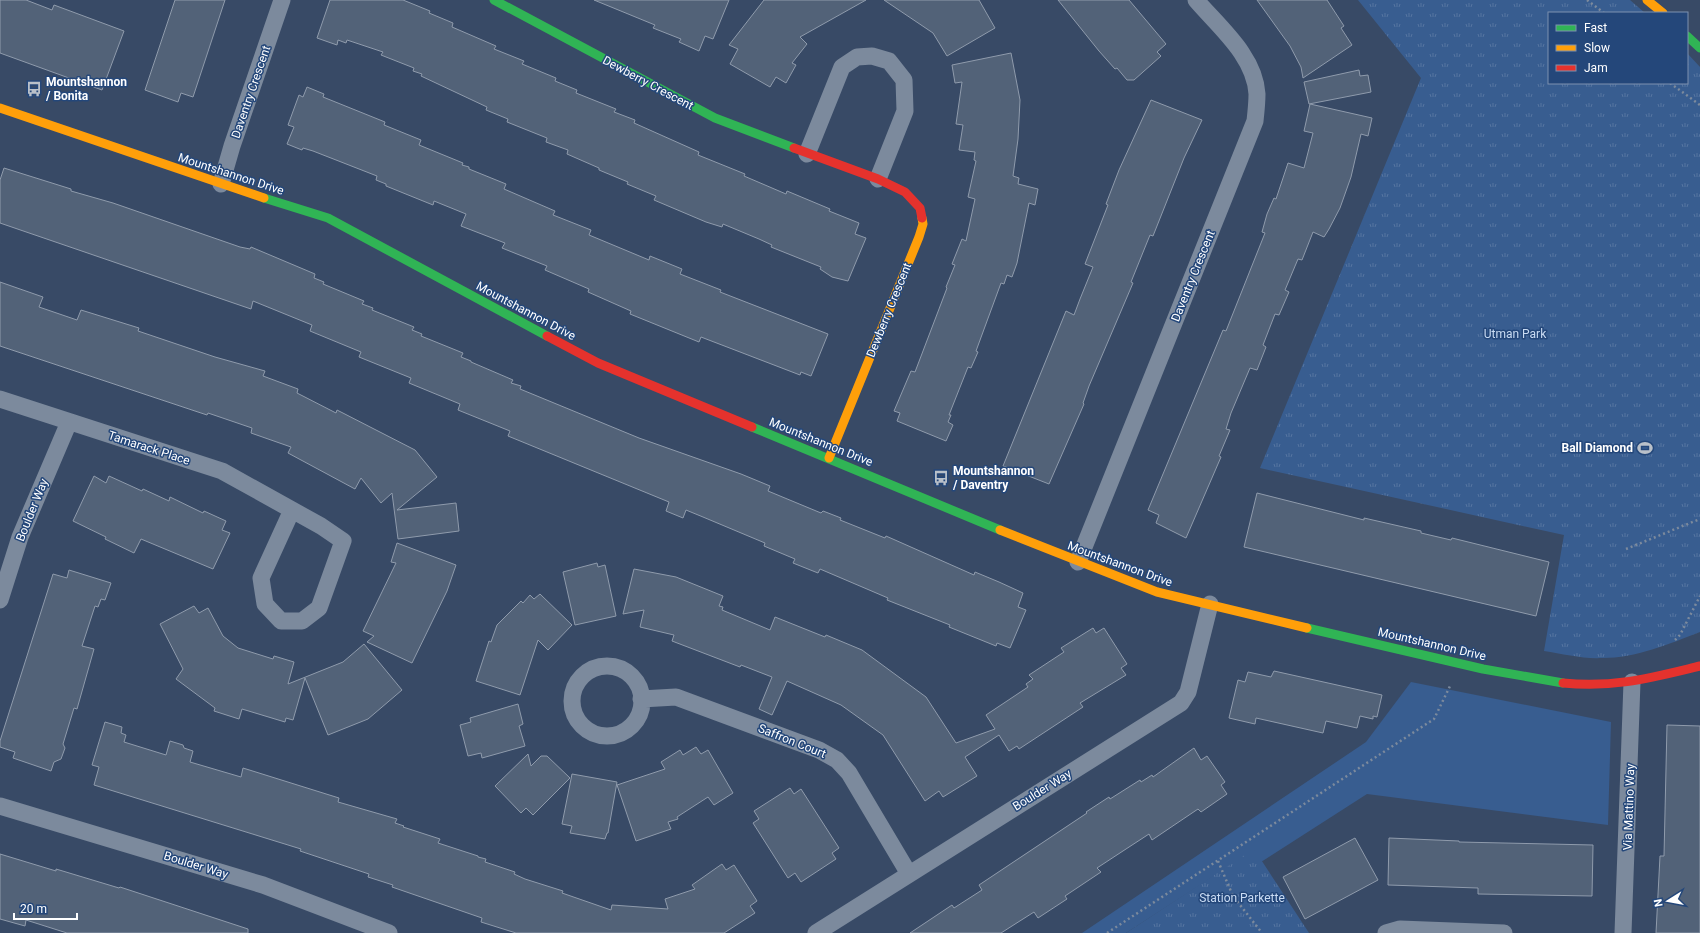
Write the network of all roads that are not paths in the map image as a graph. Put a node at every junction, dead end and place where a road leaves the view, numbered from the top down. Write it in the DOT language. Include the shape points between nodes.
graph roads {
  1 [pos="282,0"];
  2 [pos="494,0"];
  3 [pos="1196,0"];
  4 [pos="1647,0"];
  5 [pos="1662,12"];
  6 [pos="1688,37"];
  7 [pos="1700,48"];
  8 [pos="0,108"];
  9 [pos="807,154"];
  10 [pos="878,179"];
  11 [pos="222,184"];
  12 [pos="0,399"];
  13 [pos="69,422"];
  14 [pos="829,458"];
  15 [pos="292,510"];
  16 [pos="1078,562"];
  17 [pos="0,600"];
  18 [pos="1210,604"];
  19 [pos="1700,659"];
  20 [pos="1700,666"];
  21 [pos="1666,674"];
  22 [pos="1632,682"];
  23 [pos="641,699"];
  24 [pos="0,806"];
  25 [pos="909,874"];
  26 [pos="389,933"];
  27 [pos="816,933"];
  28 [pos="1386,933"];
  29 [pos="1504,933"];
  30 [pos="1623,933"];
  1 -- 11 [label="street, Daventry Crescent" via="232,146"];
  2 -- 9 [label="street, Dewberry Crescent" via="715,118"];
  3 -- 16 [label="street, Daventry Crescent" via="1250,67 1257,92 1255,121"];
  4 -- 5 [label="street"];
  6 -- 7 [label="street"];
  8 -- 11 [label="street, Mountshannon Drive"];
  9 -- 10 [label="street, Dewberry Crescent"];
  9 -- 10 [label="street" via="842,67 857,57 872,56 889,61 904,80 905,111"];
  10 -- 14 [label="street, Dewberry Crescent" via="904,192 920,208 923,224"];
  11 -- 14 [label="street, Mountshannon Drive" via="328,218 598,363"];
  12 -- 13 [label="street, Tamarack Place"];
  13 -- 15 [label="street, Tamarack Place" via="222,471"];
  13 -- 17 [label="street, Boulder Way" via="20,537"];
  14 -- 16 [label="street, Mountshannon Drive"];
  15 -- 15 [label="street, Tamarack Place" via="261,578 265,604 281,621 302,621 319,608 343,541"];
  16 -- 18 [label="street, Mountshannon Drive" via="1157,592"];
  18 -- 22 [label="street, Mountshannon Drive" via="1550,682 1590,686"];
  18 -- 25 [label="street, Boulder Way" via="1188,692 1181,702"];
  19 -- 21 [label="street, Mountshannon Drive"];
  20 -- 21 [label="street, Mountshannon Drive"];
  21 -- 22 [label="street, Mountshannon Drive"];
  22 -- 30 [label="street, Via Mattino Way"];
  23 -- 23 [label="street" via="639,687 632,678 623,670 612,666 589,671 580,678 574,688 572,700 579,722 587,730 608,736 619,734 629,728 636,720"];
  23 -- 25 [label="street, Saffron Court" via="676,697 819,750 837,760 849,773"];
  24 -- 26 [label="street, Boulder Way" via="263,885"];
  25 -- 27 [label="street, Boulder Way"];
  28 -- 29 [label="street" via="1400,929"];
}
